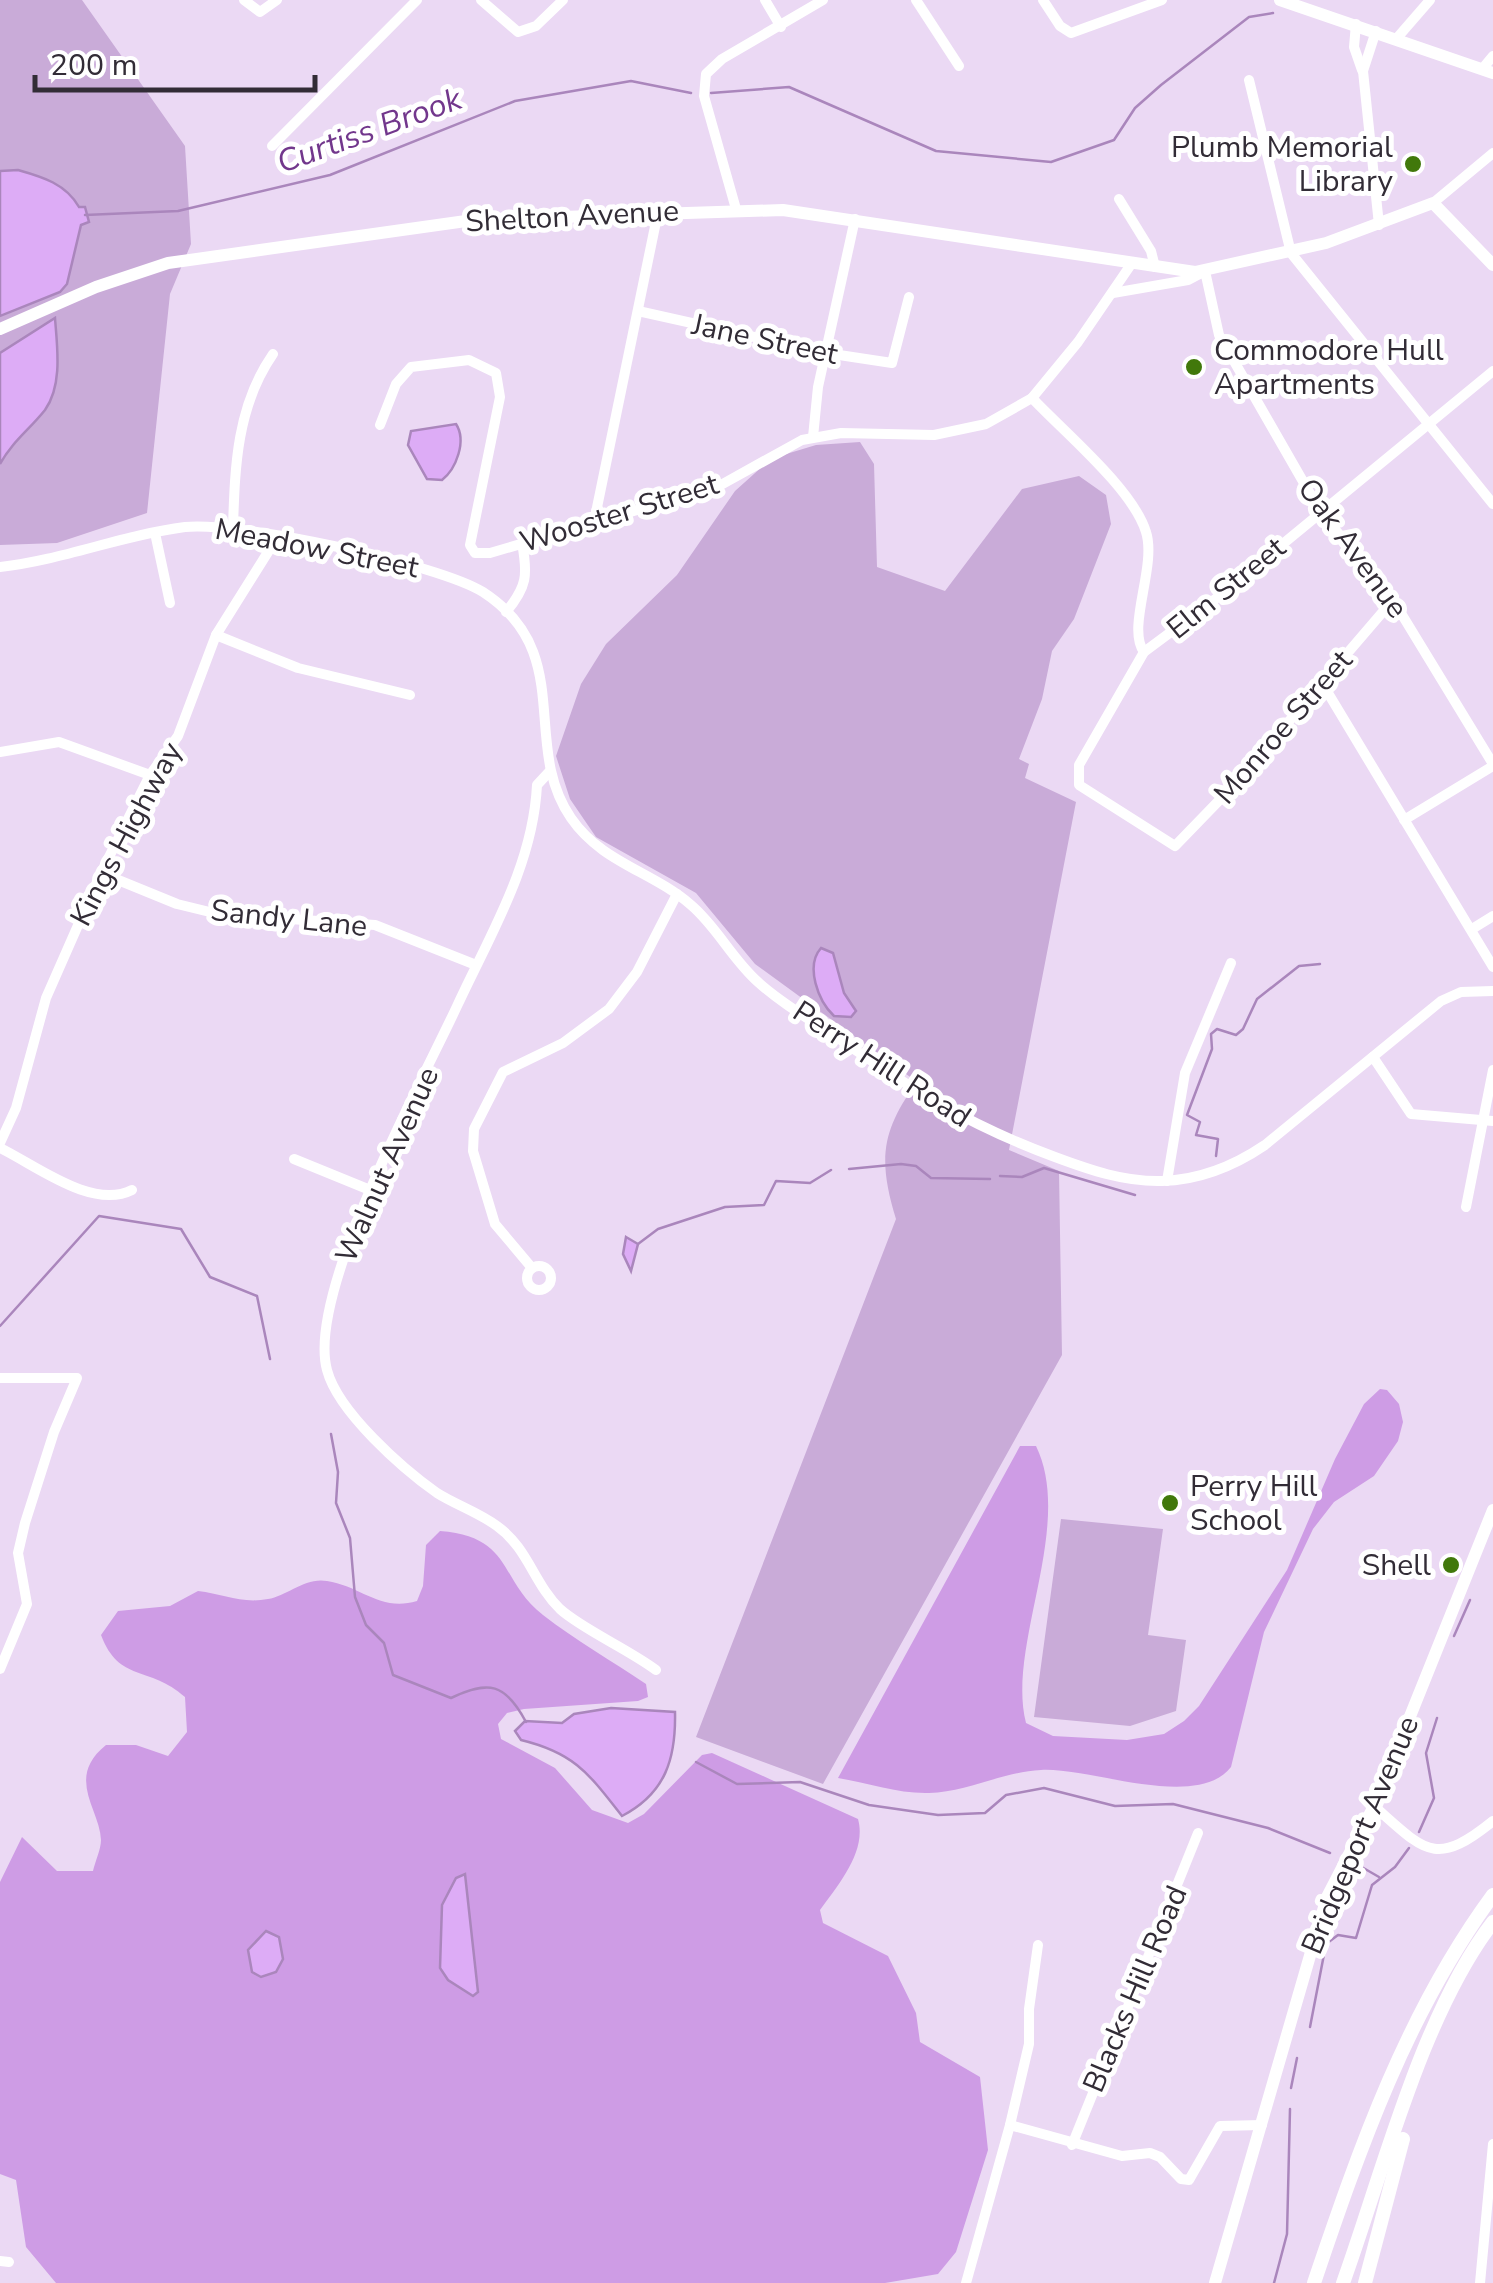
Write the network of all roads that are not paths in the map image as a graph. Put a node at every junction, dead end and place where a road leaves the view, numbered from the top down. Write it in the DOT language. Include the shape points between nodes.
graph roads {
  1 [pos="244,0"];
  2 [pos="277,0"];
  3 [pos="417,0"];
  4 [pos="481,0"];
  5 [pos="563,0"];
  6 [pos="765,0"];
  7 [pos="822,0"];
  8 [pos="916,0"];
  9 [pos="1043,0"];
  10 [pos="1162,0"];
  11 [pos="1280,0"];
  12 [pos="1430,0"];
  13 [pos="1356,24"];
  14 [pos="782,26"];
  15 [pos="1376,30"];
  16 [pos="1397,38"];
  17 [pos="1493,56"];
  18 [pos="959,66"];
  19 [pos="1488,70"];
  20 [pos="1363,71"];
  21 [pos="1249,80"];
  22 [pos="272,146"];
  23 [pos="1493,154"];
  24 [pos="1119,199"];
  25 [pos="1433,204"];
  26 [pos="736,209"];
  27 [pos="658,212"];
  28 [pos="855,218"];
  29 [pos="1379,224"];
  30 [pos="1291,252"];
  31 [pos="1132,263"];
  32 [pos="1493,265"];
  33 [pos="1156,266"];
  34 [pos="1206,271"];
  35 [pos="1113,293"];
  36 [pos="909,296"];
  37 [pos="638,311"];
  38 [pos="0,329"];
  39 [pos="826,353"];
  40 [pos="273,354"];
  41 [pos="1493,371"];
  42 [pos="1032,398"];
  43 [pos="1429,424"];
  44 [pos="380,425"];
  45 [pos="814,437"];
  46 [pos="1493,504"];
  47 [pos="1320,511"];
  48 [pos="594,522"];
  49 [pos="234,527"];
  50 [pos="155,533"];
  51 [pos="278,536"];
  52 [pos="522,543"];
  53 [pos="0,567"];
  54 [pos="1393,600"];
  55 [pos="170,603"];
  56 [pos="506,612"];
  57 [pos="216,635"];
  58 [pos="1144,652"];
  59 [pos="1322,683"];
  60 [pos="410,695"];
  61 [pos="0,752"];
  62 [pos="1493,764"];
  63 [pos="550,771"];
  64 [pos="150,774"];
  65 [pos="1404,820"];
  66 [pos="101,872"];
  67 [pos="677,894"];
  68 [pos="1493,916"];
  69 [pos="1472,929"];
  70 [pos="1231,963"];
  71 [pos="476,966"];
  72 [pos="1493,967"];
  73 [pos="1493,991"];
  74 [pos="1373,1057"];
  75 [pos="1493,1070"];
  76 [pos="1487,1120"];
  77 [pos="0,1146"];
  78 [pos="294,1159"];
  79 [pos="1167,1181"];
  80 [pos="132,1190"];
  81 [pos="370,1190"];
  82 [pos="1466,1207"];
  83 [pos="532,1268"];
  84 [pos="0,1378"];
  85 [pos="1493,1510"];
  86 [pos="0,1669"];
  87 [pos="656,1670"];
  88 [pos="1374,1806"];
  89 [pos="1493,1821"];
  90 [pos="1198,1833"];
  91 [pos="1493,1895"];
  92 [pos="1493,1922"];
  93 [pos="1038,1944"];
  94 [pos="1428,2044"];
  95 [pos="1010,2125"];
  96 [pos="1262,2125"];
  97 [pos="1493,2144"];
  98 [pos="1072,2145"];
  99 [pos="1490,2184"];
  100 [pos="966,2283"];
  101 [pos="1215,2283"];
  102 [pos="1314,2283"];
  103 [pos="1344,2283"];
  104 [pos="1365,2283"];
  105 [pos="1480,2283"];
  1 -- 2 [label="street" via="260,12"];
  3 -- 22 [label="street"];
  4 -- 5 [label="street" via="522,32"];
  6 -- 14 [label="street"];
  7 -- 14 [label="street"];
  8 -- 18 [label="street"];
  9 -- 10 [label="street" via="1062,28 1076,33"];
  11 -- 13 [label="main road"];
  12 -- 16 [label="street"];
  13 -- 15 [label="main road"];
  13 -- 20 [label="street" via="1354,46"];
  14 -- 26 [label="street" via="713,65 704,79"];
  15 -- 16 [label="main road"];
  15 -- 20 [label="street"];
  16 -- 19 [label="main road"];
  17 -- 19 [label="street"];
  20 -- 29 [label="street"];
  21 -- 30 [label="street"];
  23 -- 25 [label="street"];
  24 -- 33 [label="street"];
  25 -- 29 [label="main road"];
  25 -- 32 [label="main road"];
  26 -- 27 [label="main road, Shelton Avenue"];
  26 -- 28 [label="main road, Shelton Avenue"];
  27 -- 37 [label="street"];
  27 -- 38 [label="main road, Shelton Avenue" via="458,221 188,258 123,277"];
  28 -- 31 [label="main road, Shelton Avenue"];
  28 -- 39 [label="street"];
  29 -- 30 [label="main road"];
  30 -- 34 [label="main road"];
  30 -- 43 [label="street"];
  31 -- 33 [label="main road, Shelton Avenue"];
  31 -- 35 [label="street, Wooster Street"];
  33 -- 34 [label="main road"];
  34 -- 35 [label="street"];
  34 -- 47 [label="street, Oak Avenue" via="1219,334"];
  35 -- 42 [label="street, Wooster Street"];
  36 -- 39 [label="street, Jane Street" via="892,363"];
  37 -- 39 [label="street, Jane Street"];
  37 -- 48 [label="street"];
  39 -- 45 [label="street"];
  40 -- 49 [label="street" via="257,378 238,445"];
  41 -- 43 [label="street, Elm Street"];
  42 -- 45 [label="street, Wooster Street" via="962,432"];
  42 -- 58 [label="street" via="1144,525 1151,556 1138,638"];
  43 -- 46 [label="street"];
  43 -- 47 [label="street, Elm Street"];
  44 -- 52 [label="street, Wooster Street" via="396,384 411,367 469,360 496,373 500,397 470,545 475,553"];
  45 -- 48 [label="street, Wooster Street" via="720,486"];
  47 -- 54 [label="street, Oak Avenue"];
  47 -- 58 [label="street, Elm Street"];
  48 -- 52 [label="street, Wooster Street"];
  49 -- 50 [label="street, Meadow Street"];
  49 -- 51 [label="street, Meadow Street"];
  50 -- 53 [label="street, Meadow Street"];
  50 -- 55 [label="street"];
  51 -- 56 [label="street, Meadow Street" via="438,572 484,593"];
  51 -- 57 [label="street, Kings Highway"];
  52 -- 56 [label="street" via="528,575"];
  54 -- 59 [label="street, Monroe Street"];
  54 -- 62 [label="street, Oak Avenue"];
  56 -- 63 [label="street, Perry Hill Road" via="540,668"];
  57 -- 60 [label="street" via="266,658"];
  57 -- 64 [label="street, Kings Highway" via="178,736"];
  58 -- 59 [label="street, Monroe Street" via="1078,774 1086,794 1168,845 1180,842"];
  59 -- 65 [label="street"];
  61 -- 64 [label="street" via="60,742"];
  62 -- 65 [label="street"];
  63 -- 67 [label="street, Perry Hill Road" via="564,807 591,843"];
  63 -- 71 [label="street, Walnut Avenue" via="538,781 526,850"];
  64 -- 66 [label="street, Kings Highway"];
  65 -- 69 [label="street"];
  66 -- 71 [label="street, Sandy Lane" via="218,914 375,924"];
  66 -- 77 [label="street, Kings Highway" via="46,998"];
  67 -- 79 [label="street, Perry Hill Road" via="768,990 945,1110 1098,1172"];
  67 -- 83 [label="street" via="637,972 609,1009 562,1044 502,1072 474,1129 496,1224"];
  68 -- 69 [label="street"];
  69 -- 72 [label="street"];
  70 -- 79 [label="street" via="1185,1073"];
  71 -- 81 [label="street, Walnut Avenue"];
  73 -- 74 [label="street, Perry Hill Road" via="1460,992 1441,1001"];
  74 -- 76 [label="street" via="1411,1114"];
  74 -- 79 [label="street, Perry Hill Road" via="1248,1156 1214,1172"];
  75 -- 76 [label="street"];
  76 -- 82 [label="street"];
  77 -- 80 [label="street" via="90,1193 111,1199"];
  78 -- 81 [label="street"];
  81 -- 87 [label="street, Walnut Avenue" via="342,1261 328,1325 333,1383 391,1456 441,1496 515,1540 562,1610"];
  84 -- 86 [label="street" via="78,1378 25,1523 18,1552 28,1604"];
  85 -- 88 [label="main road, Bridgeport Avenue"];
  88 -- 89 [label="street" via="1425,1846 1449,1850"];
  88 -- 96 [label="main road, Bridgeport Avenue" via="1326,1897"];
  90 -- 98 [label="street, Blacks Hill Road"];
  91 -- 102 [label="highway" via="1411,2029"];
  92 -- 94 [label="highway"];
  93 -- 95 [label="street" via="1029,2044"];
  94 -- 103 [label="highway"];
  94 -- 104 [label="highway"];
  95 -- 98 [label="street"];
  95 -- 100 [label="street"];
  96 -- 98 [label="street" via="1220,2126 1189,2180 1150,2153 1132,2158"];
  96 -- 101 [label="main road, Bridgeport Avenue"];
  97 -- 99 [label="street"];
  99 -- 105 [label="street"];
}
